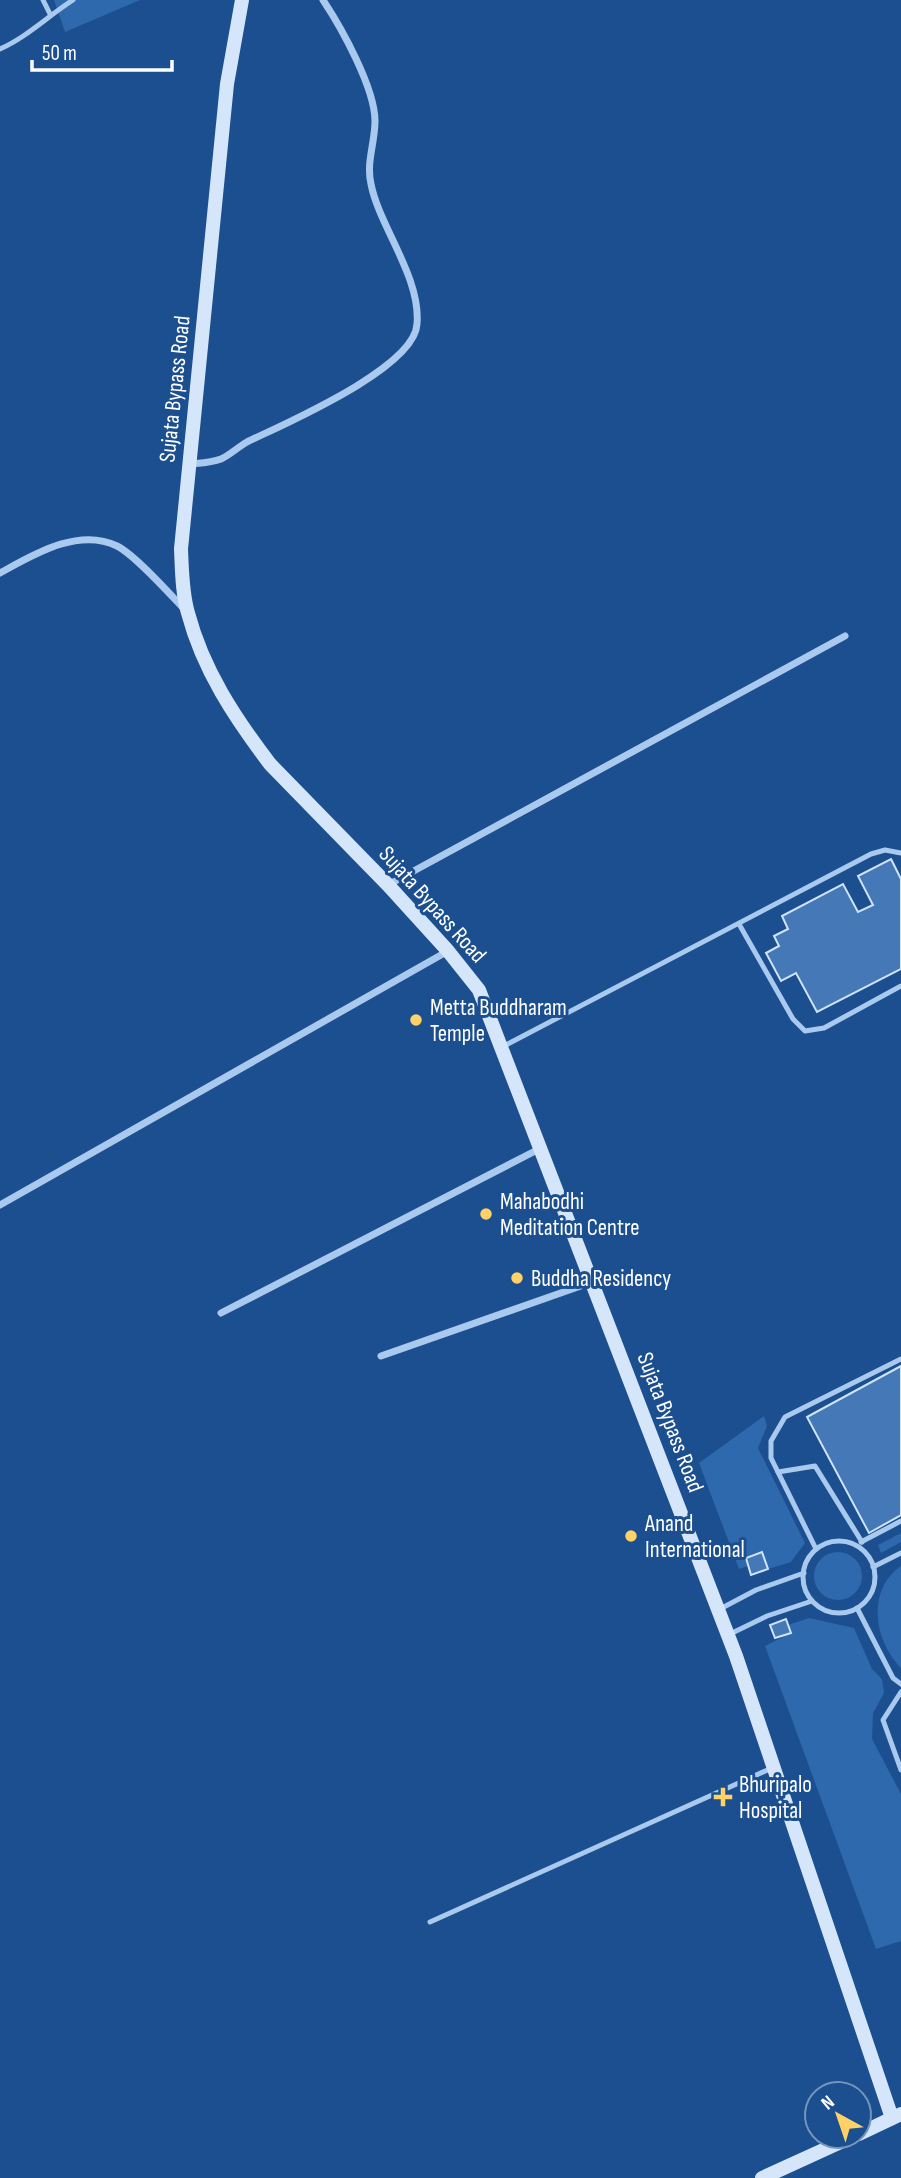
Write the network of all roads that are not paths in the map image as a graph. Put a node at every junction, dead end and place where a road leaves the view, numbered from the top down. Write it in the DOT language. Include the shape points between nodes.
graph roads {
  1 [pos="43,0"];
  2 [pos="73,0"];
  3 [pos="242,0"];
  4 [pos="323,0"];
  5 [pos="50,14"];
  6 [pos="0,49"];
  7 [pos="189,464"];
  8 [pos="0,573"];
  9 [pos="187,612"];
  10 [pos="845,636"];
  11 [pos="901,853"];
  12 [pos="388,885"];
  13 [pos="739,924"];
  14 [pos="448,951"];
  15 [pos="901,986"];
  16 [pos="502,1047"];
  17 [pos="541,1148"];
  18 [pos="0,1205"];
  19 [pos="594,1282"];
  20 [pos="221,1313"];
  21 [pos="381,1356"];
  22 [pos="901,1359"];
  23 [pos="778,1472"];
  24 [pos="901,1521"];
  25 [pos="862,1542"];
  26 [pos="855,1545"];
  27 [pos="816,1549"];
  28 [pos="901,1553"];
  29 [pos="873,1567"];
  30 [pos="804,1573"];
  31 [pos="813,1601"];
  32 [pos="857,1608"];
  33 [pos="718,1611"];
  34 [pos="727,1635"];
  35 [pos="901,1684"];
  36 [pos="901,1692"];
  37 [pos="773,1767"];
  38 [pos="901,1770"];
  39 [pos="430,1922"];
  40 [pos="897,2116"];
  41 [pos="873,2127"];
  42 [pos="823,2150"];
  43 [pos="762,2178"];
  1 -- 5 [label="lane"];
  2 -- 5 [label="lane"];
  3 -- 7 [label="street, Sujata Bypass Road" via="227,84"];
  4 -- 7 [label="street" via="359,67 376,117 368,168 371,187 400,253 414,303 416,333 386,366 356,386 221,459"];
  5 -- 6 [label="lane" via="24,37"];
  7 -- 9 [label="street, Sujata Bypass Road" via="181,549"];
  8 -- 9 [label="street" via="61,545 101,541 119,546"];
  9 -- 12 [label="street, Sujata Bypass Road" via="214,681 249,737"];
  10 -- 12 [label="street"];
  11 -- 13 [label="lane" via="885,850 871,854"];
  12 -- 14 [label="street, Sujata Bypass Road"];
  13 -- 15 [label="lane" via="793,1019 805,1031 824,1028"];
  13 -- 16 [label="lane"];
  14 -- 16 [label="street, Sujata Bypass Road" via="479,990"];
  14 -- 18 [label="street"];
  16 -- 17 [label="street, Sujata Bypass Road"];
  17 -- 19 [label="street, Sujata Bypass Road"];
  17 -- 20 [label="street"];
  19 -- 21 [label="street"];
  19 -- 33 [label="street, Sujata Bypass Road"];
  22 -- 23 [label="lane" via="785,1417 771,1441 771,1458"];
  23 -- 25 [label="lane" via="815,1466"];
  23 -- 27 [label="lane"];
  24 -- 25 [label="lane"];
  25 -- 26 [label="lane"];
  26 -- 27 [label="lane" via="838,1541"];
  26 -- 29 [label="lane"];
  27 -- 30 [label="lane" via="808,1557"];
  28 -- 29 [label="lane"];
  29 -- 32 [label="lane" via="872,1590"];
  30 -- 31 [label="lane" via="806,1591"];
  30 -- 33 [label="lane" via="756,1590"];
  31 -- 32 [label="lane" via="833,1612"];
  31 -- 34 [label="lane"];
  32 -- 35 [label="lane" via="893,1678"];
  33 -- 34 [label="street, Sujata Bypass Road"];
  34 -- 37 [label="street, Sujata Bypass Road"];
  36 -- 38 [label="lane" via="883,1720"];
  37 -- 39 [label="lane"];
  37 -- 40 [label="street, Sujata Bypass Road"];
  40 -- 41 [label="street"];
  42 -- 43 [label="street"];
}
